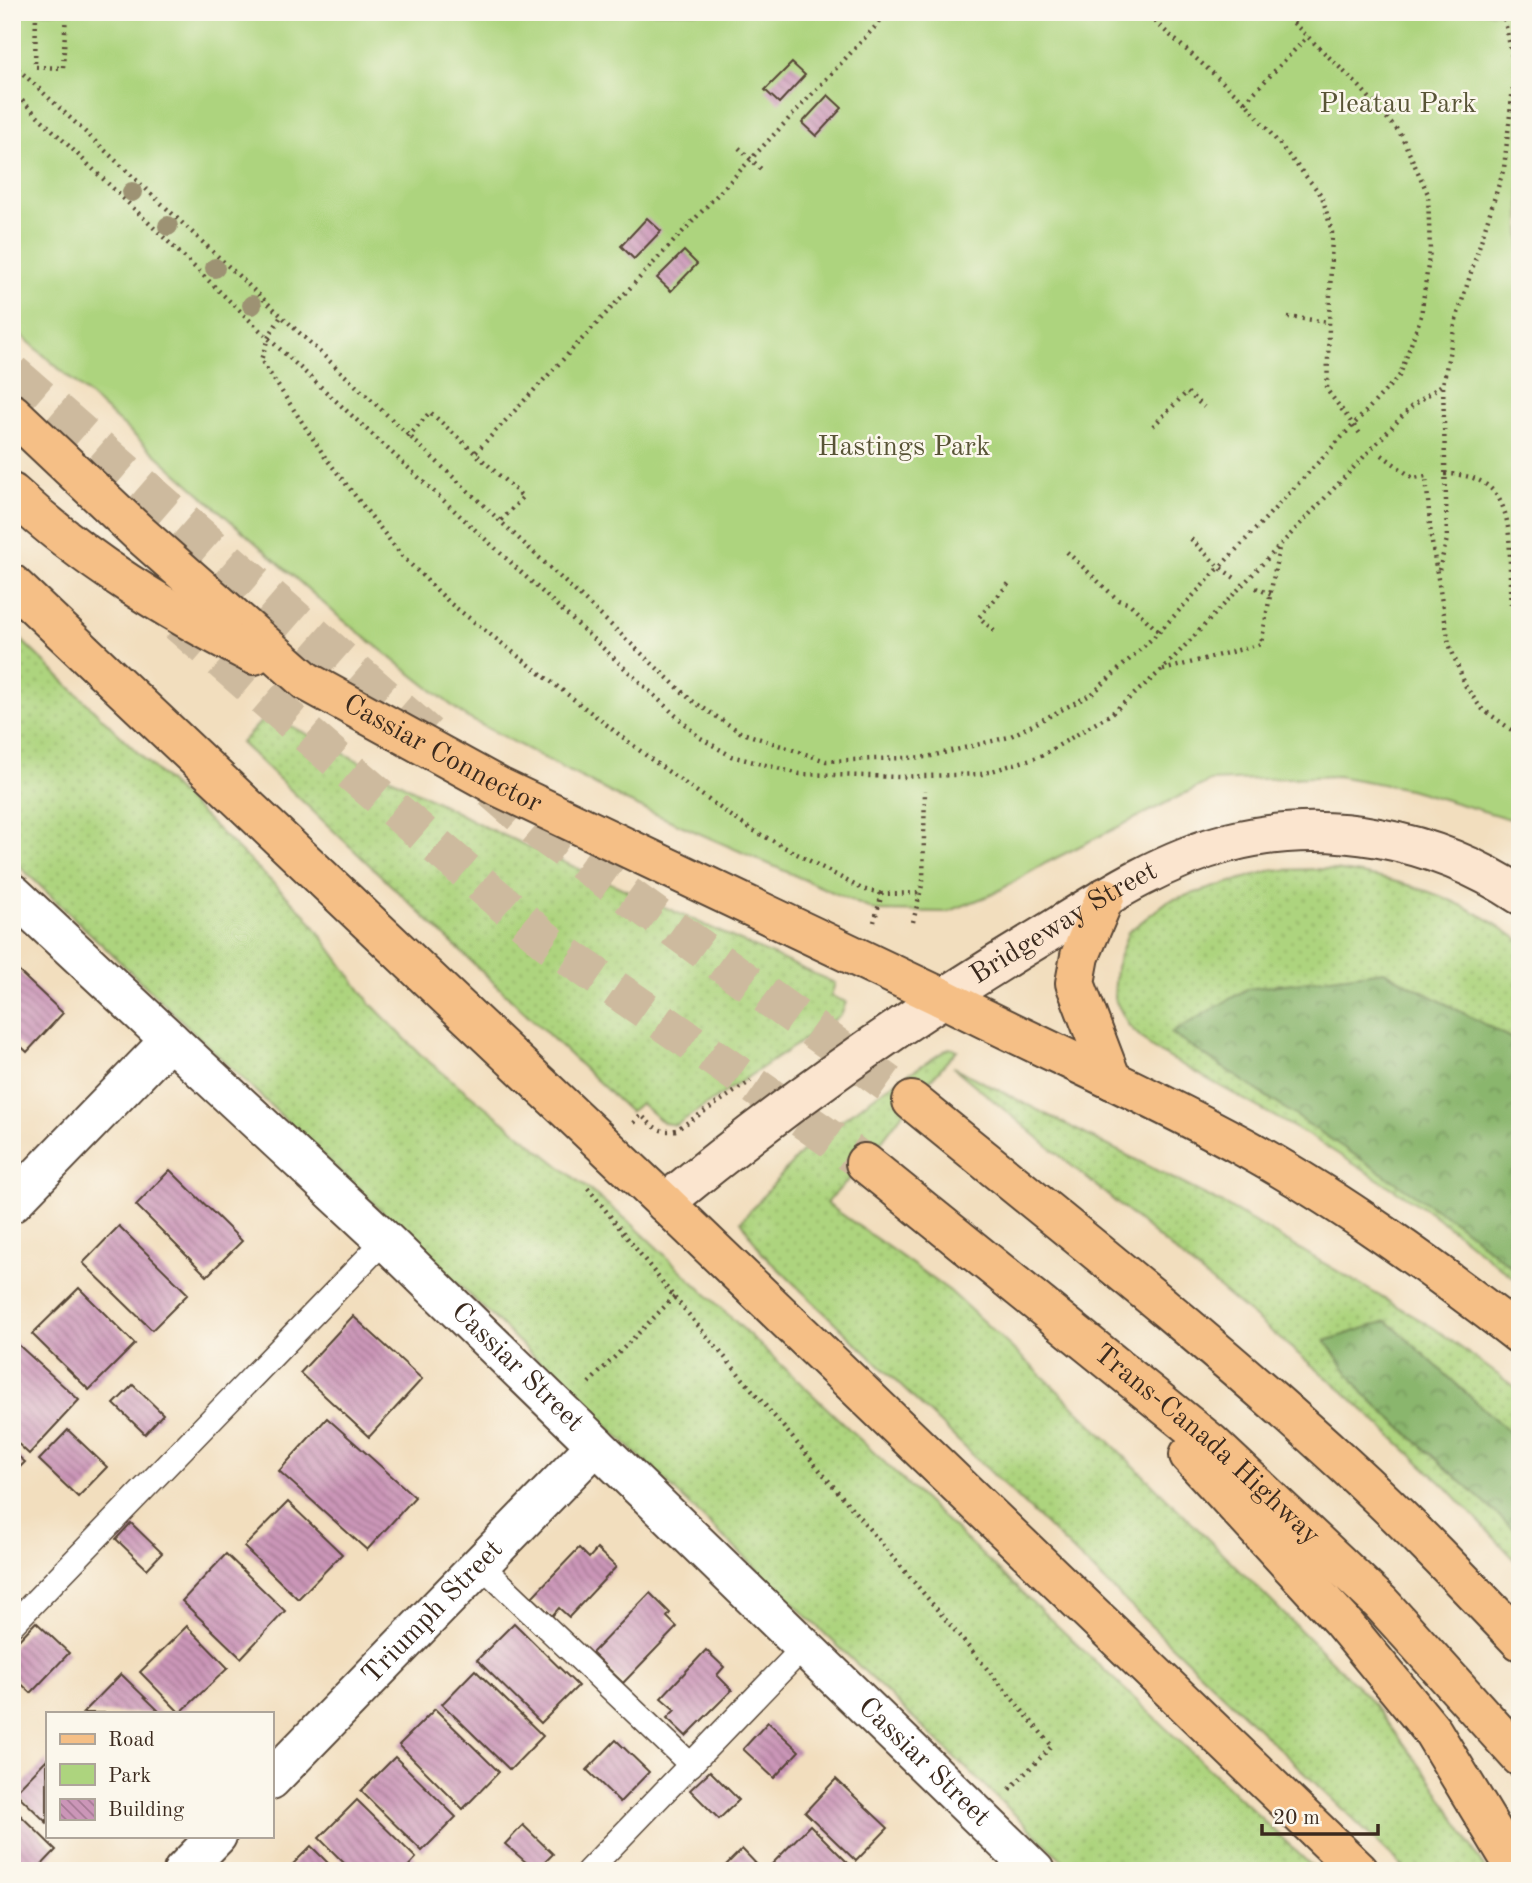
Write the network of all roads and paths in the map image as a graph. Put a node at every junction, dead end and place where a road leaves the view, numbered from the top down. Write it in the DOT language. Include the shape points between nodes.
graph roads {
  1 [pos="36,12"];
  2 [pos="66,12"];
  3 [pos="889,12"];
  4 [pos="1144,12"];
  5 [pos="1282,12"];
  6 [pos="1503,12"];
  7 [pos="1308,36"];
  8 [pos="12,49"];
  9 [pos="12,91"];
  10 [pos="1245,102"];
  11 [pos="738,148"];
  12 [pos="751,159"];
  13 [pos="761,169"];
  14 [pos="1288,317"];
  15 [pos="281,318"];
  16 [pos="1328,322"];
  17 [pos="268,338"];
  18 [pos="1443,384"];
  19 [pos="1204,407"];
  20 [pos="12,413"];
  21 [pos="1153,426"];
  22 [pos="1353,427"];
  23 [pos="1361,435"];
  24 [pos="408,437"];
  25 [pos="476,452"];
  26 [pos="1382,455"];
  27 [pos="1444,474"];
  28 [pos="12,493"];
  29 [pos="500,522"];
  30 [pos="1191,539"];
  31 [pos="1279,546"];
  32 [pos="1067,552"];
  33 [pos="1219,567"];
  34 [pos="1439,570"];
  35 [pos="1236,579"];
  36 [pos="1011,581"];
  37 [pos="12,584"];
  38 [pos="1256,588"];
  39 [pos="1272,595"];
  40 [pos="1520,614"];
  41 [pos="994,631"];
  42 [pos="1159,632"];
  43 [pos="1162,670"];
  44 [pos="306,681"];
  45 [pos="1520,736"];
  46 [pos="925,790"];
  47 [pos="12,893"];
  48 [pos="922,893"];
  49 [pos="882,894"];
  50 [pos="1520,895"];
  51 [pos="1105,897"];
  52 [pos="877,916"];
  53 [pos="913,922"];
  54 [pos="941,997"];
  55 [pos="170,1040"];
  56 [pos="757,1077"];
  57 [pos="1112,1080"];
  58 [pos="912,1101"];
  59 [pos="636,1121"];
  60 [pos="865,1163"];
  61 [pos="580,1177"];
  62 [pos="12,1203"];
  63 [pos="664,1203"];
  64 [pos="385,1240"];
  65 [pos="674,1297"];
  66 [pos="1520,1335"];
  67 [pos="1081,1337"];
  68 [pos="579,1393"];
  69 [pos="596,1445"];
  70 [pos="480,1564"];
  71 [pos="12,1625"];
  72 [pos="1520,1641"];
  73 [pos="805,1646"];
  74 [pos="1520,1757"];
  75 [pos="691,1765"];
  76 [pos="273,1778"];
  77 [pos="1000,1799"];
  78 [pos="215,1838"];
  79 [pos="1013,1864"];
  80 [pos="183,1871"];
  81 [pos="588,1871"];
  82 [pos="1359,1871"];
  83 [pos="1517,1871"];
  1 -- 2 [label="path" via="35,67 63,68"];
  3 -- 12 [label="path"];
  4 -- 10 [label="path"];
  5 -- 7 [label="path"];
  6 -- 18 [label="path" via="1515,70 1504,168 1456,320"];
  7 -- 10 [label="path"];
  7 -- 22 [label="path" via="1400,133 1428,194 1430,251 1421,316 1400,375"];
  8 -- 15 [label="path" via="18,69"];
  9 -- 17 [label="path"];
  10 -- 16 [label="path" via="1322,196 1332,232"];
  11 -- 12 [label="path"];
  12 -- 13 [label="path"];
  12 -- 25 [label="path"];
  14 -- 16 [label="path"];
  15 -- 17 [label="path"];
  15 -- 24 [label="path"];
  16 -- 22 [label="path" via="1327,390"];
  17 -- 43 [label="path" via="699,737 731,756 800,774 982,774 1041,756 1111,714"];
  17 -- 49 [label="path" via="261,360 326,457 402,556 451,604 652,760 747,827 850,884"];
  18 -- 27 [label="path"];
  18 -- 31 [label="path" via="1411,407"];
  19 -- 21 [label="path" via="1187,392"];
  20 -- 44 [label="main road, Cassiar Connector"];
  22 -- 23 [label="path"];
  22 -- 33 [label="path"];
  24 -- 25 [label="path" via="430,412"];
  24 -- 29 [label="path"];
  25 -- 29 [label="path" via="523,497"];
  26 -- 34 [label="path" via="1413,478 1426,476"];
  27 -- 34 [label="path" via="1447,539"];
  27 -- 40 [label="path" via="1459,474 1488,485 1505,505 1511,606"];
  28 -- 44 [label="main road" via="102,568 185,619"];
  29 -- 42 [label="path" via="691,700 740,732 826,761 927,757 1009,737 1091,694"];
  30 -- 33 [label="path"];
  31 -- 39 [label="path"];
  31 -- 43 [label="path"];
  32 -- 42 [label="path"];
  33 -- 35 [label="path"];
  33 -- 42 [label="path"];
  34 -- 45 [label="path" via="1449,644 1466,687 1481,708"];
  36 -- 41 [label="path" via="979,617"];
  37 -- 63 [label="main road"];
  38 -- 39 [label="path"];
  39 -- 43 [label="path" via="1261,643"];
  44 -- 54 [label="main road, Cassiar Connector" via="499,787"];
  46 -- 48 [label="path"];
  47 -- 55 [label="street, Cassiar Street"];
  48 -- 49 [label="path"];
  48 -- 53 [label="path"];
  49 -- 52 [label="path"];
  50 -- 51 [label="street, Bridgeway Street" via="1426,849 1325,831 1226,843 1160,867"];
  51 -- 54 [label="street, Bridgeway Street"];
  51 -- 57 [label="main road" via="1080,956 1074,983"];
  54 -- 57 [label="main road, Cassiar Connector"];
  54 -- 63 [label="street, Bridgeway Street"];
  55 -- 62 [label="street"];
  55 -- 64 [label="street, Cassiar Street"];
  56 -- 59 [label="path" via="676,1130 656,1129 641,1115"];
  57 -- 66 [label="main road, Cassiar Connector" via="1245,1148 1333,1202"];
  58 -- 72 [label="main road" via="1130,1278 1344,1464"];
  60 -- 67 [label="main road, Trans-Canada Highway"];
  61 -- 65 [label="path"];
  63 -- 82 [label="main road"];
  64 -- 69 [label="street, Cassiar Street"];
  64 -- 71 [label="lane"];
  65 -- 68 [label="path"];
  65 -- 77 [label="path" via="1052,1746"];
  67 -- 74 [label="main road, Trans-Canada Highway" via="1211,1443 1381,1604"];
  67 -- 83 [label="main road" via="1341,1620 1425,1722"];
  69 -- 70 [label="street, Triumph Street"];
  69 -- 73 [label="street, Cassiar Street"];
  70 -- 75 [label="lane"];
  70 -- 76 [label="street, Triumph Street"];
  73 -- 75 [label="lane"];
  73 -- 79 [label="street, Cassiar Street"];
  75 -- 81 [label="lane"];
  78 -- 80 [label="street"];
}
